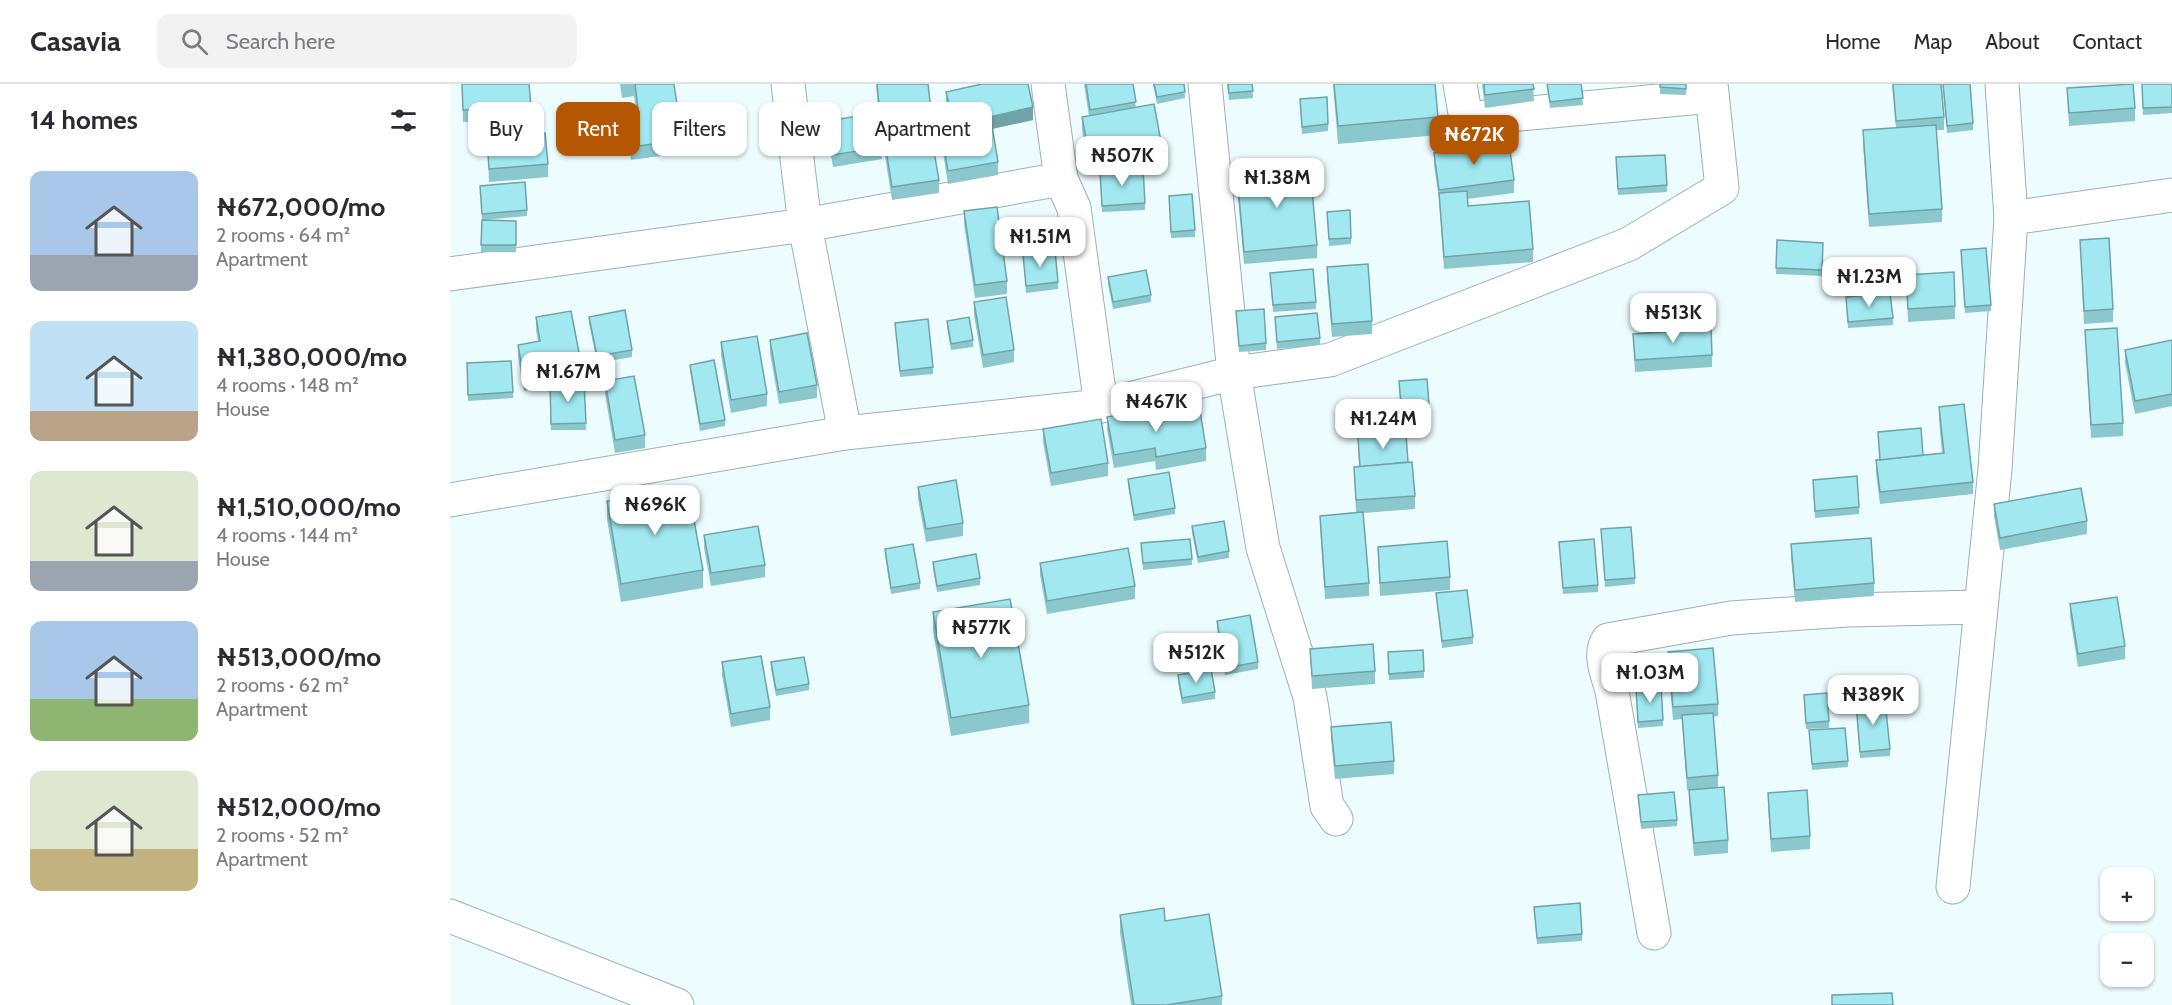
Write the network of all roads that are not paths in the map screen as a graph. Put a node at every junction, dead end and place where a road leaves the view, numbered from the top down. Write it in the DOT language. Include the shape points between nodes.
graph roads {
  1 [pos="788,84"];
  2 [pos="1048,84"];
  3 [pos="1205,84"];
  4 [pos="1460,84"];
  5 [pos="2002,84"];
  6 [pos="1712,90"];
  7 [pos="1061,179"];
  8 [pos="2172,195"];
  9 [pos="2011,218"];
  10 [pos="805,225"];
  11 [pos="450,274"];
  12 [pos="1234,373"];
  13 [pos="1101,406"];
  14 [pos="844,433"];
  15 [pos="450,500"];
  16 [pos="1980,608"];
  17 [pos="1336,819"];
  18 [pos="1953,886"];
  19 [pos="450,916"];
  20 [pos="1654,933"];
  21 [pos="677,1005"];
  1 -- 10 [label="street"];
  2 -- 7 [label="street"];
  3 -- 12 [label="street"];
  4 -- 6 [label="street" via="1466,119"];
  5 -- 9 [label="street"];
  6 -- 12 [label="street" via="1722,188 1629,244 1330,360"];
  7 -- 10 [label="street"];
  7 -- 13 [label="street" via="1074,208"];
  8 -- 9 [label="street"];
  9 -- 16 [label="street" via="1995,469"];
  10 -- 11 [label="street"];
  10 -- 14 [label="street"];
  12 -- 13 [label="street"];
  12 -- 17 [label="street" via="1263,548 1310,697 1327,806"];
  13 -- 14 [label="street"];
  14 -- 15 [label="street"];
  16 -- 18 [label="street"];
  16 -- 20 [label="street" via="1848,610 1731,618 1608,640 1604,657"];
  19 -- 21 [label="street"];
}
